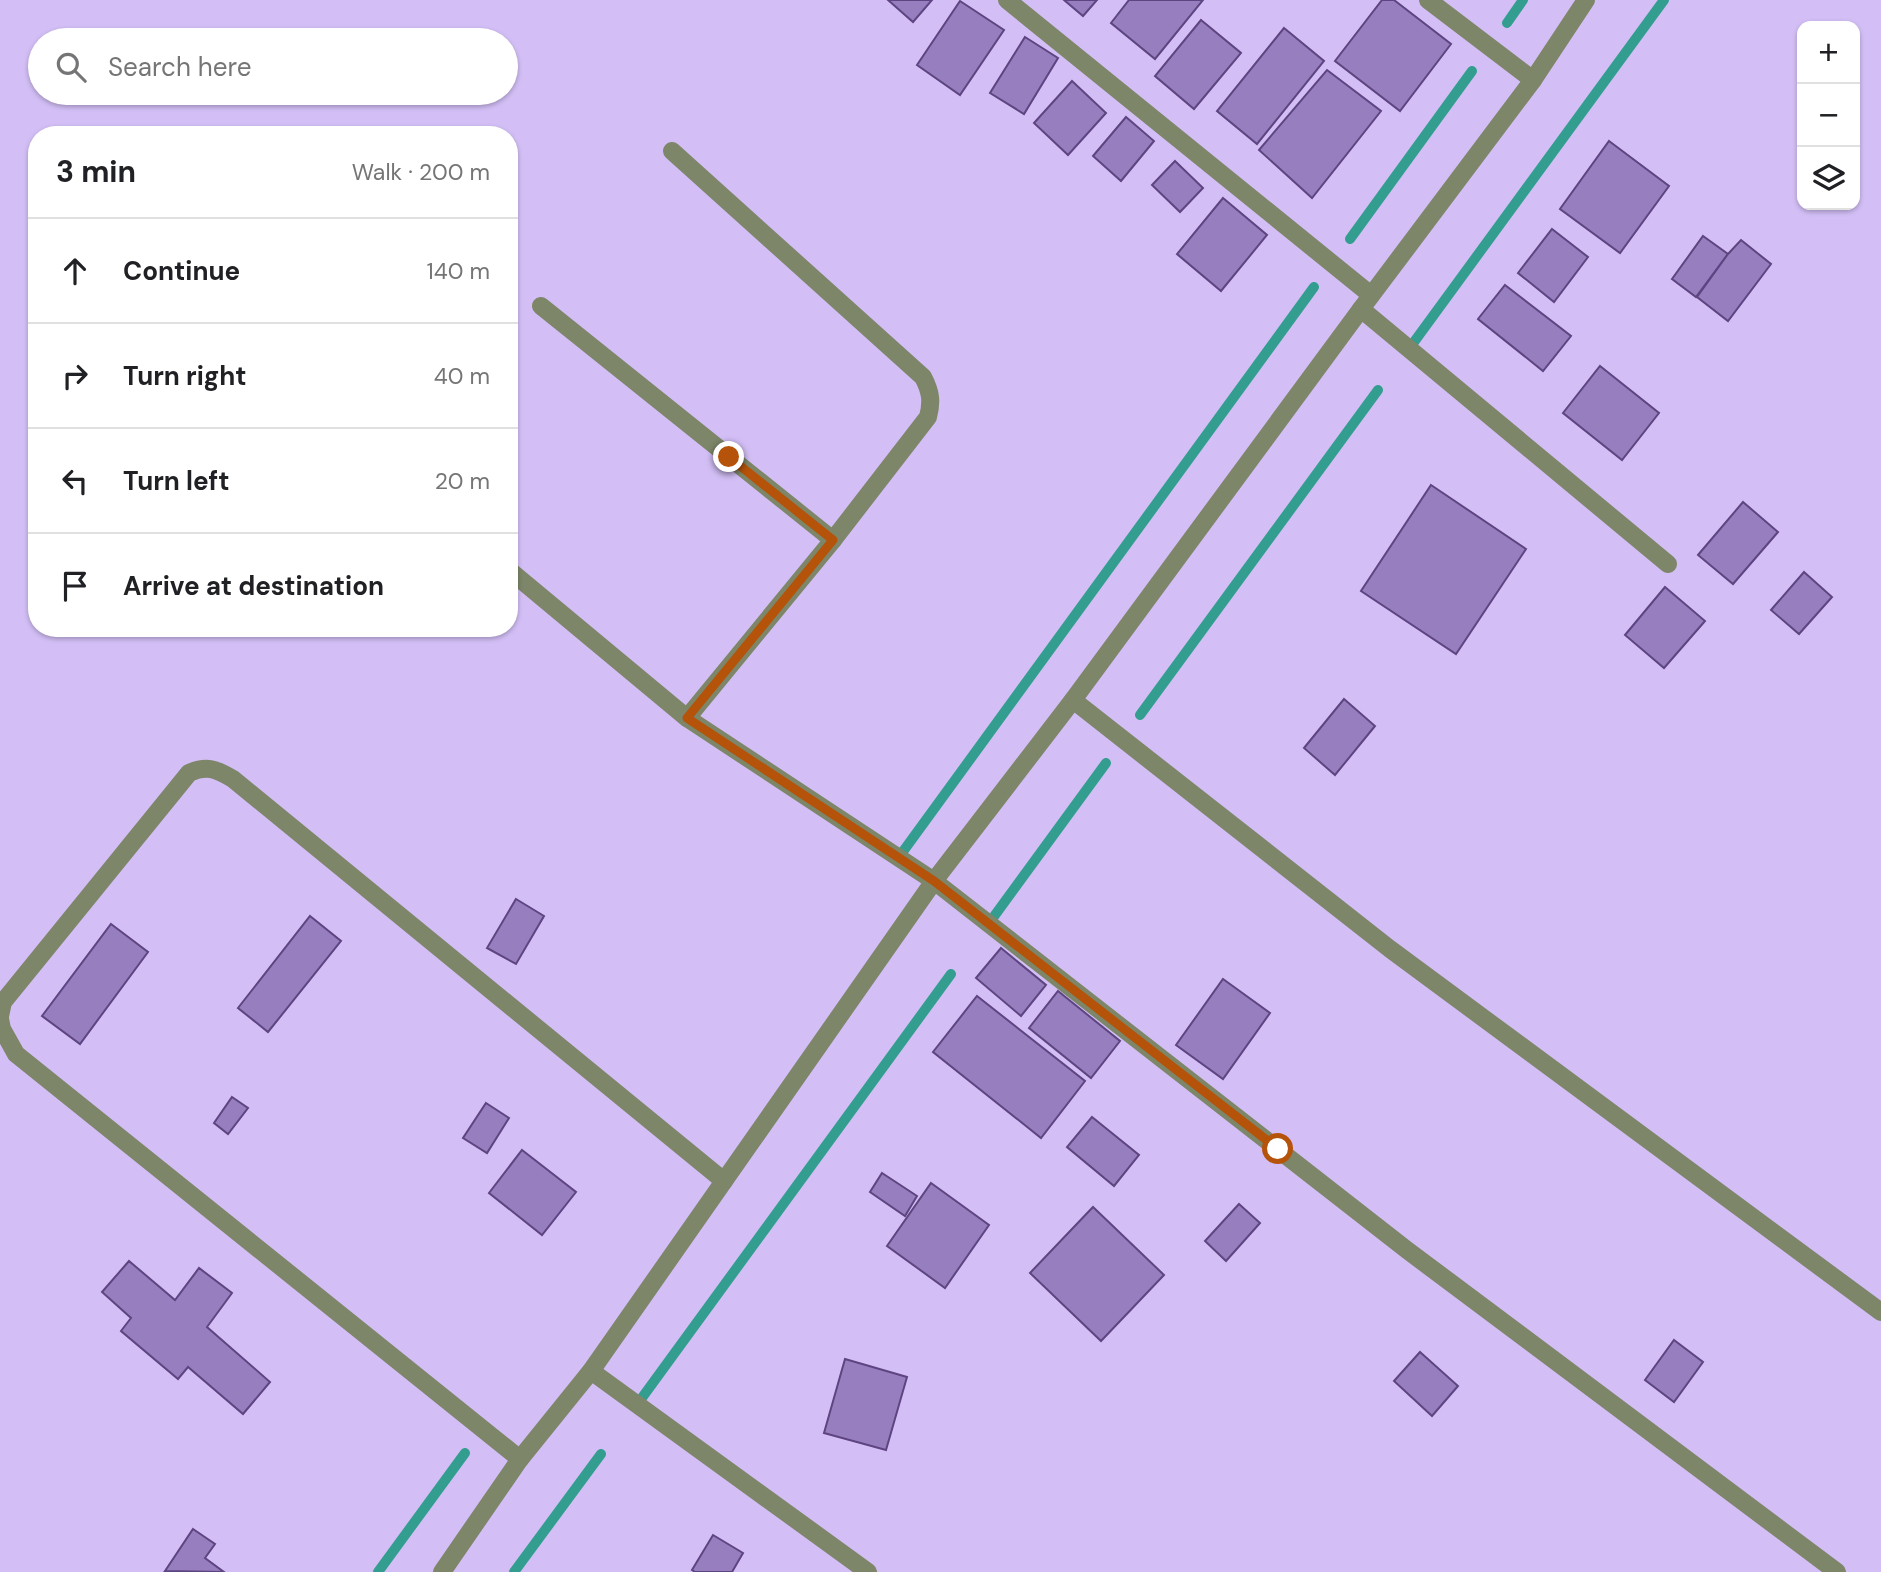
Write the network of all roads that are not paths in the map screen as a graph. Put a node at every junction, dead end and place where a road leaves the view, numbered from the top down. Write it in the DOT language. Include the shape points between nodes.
graph roads {
  1 [pos="1007,0"];
  2 [pos="1428,0"];
  3 [pos="1586,0"];
  4 [pos="1533,80"];
  5 [pos="673,152"];
  6 [pos="1366,302"];
  7 [pos="541,306"];
  8 [pos="833,540"];
  9 [pos="1668,564"];
  10 [pos="518,577"];
  11 [pos="1073,700"];
  12 [pos="687,718"];
  13 [pos="934,881"];
  14 [pos="0,1017"];
  15 [pos="724,1181"];
  16 [pos="1881,1312"];
  17 [pos="591,1371"];
  18 [pos="520,1459"];
  19 [pos="442,1572"];
  20 [pos="868,1572"];
  21 [pos="1836,1572"];
  1 -- 6 [label="street"];
  2 -- 4 [label="street"];
  3 -- 4 [label="street"];
  4 -- 6 [label="street"];
  5 -- 8 [label="street" via="923,377 930,390 928,417"];
  6 -- 9 [label="street"];
  6 -- 11 [label="street"];
  7 -- 8 [label="street"];
  8 -- 12 [label="street"];
  10 -- 12 [label="street"];
  11 -- 13 [label="street"];
  11 -- 16 [label="street" via="1390,949"];
  12 -- 13 [label="street"];
  13 -- 15 [label="street"];
  13 -- 21 [label="street" via="1407,1250"];
  14 -- 15 [label="street" via="3,1002 188,773 202,768 219,771"];
  14 -- 18 [label="street" via="16,1054"];
  15 -- 17 [label="street"];
  17 -- 18 [label="street"];
  17 -- 20 [label="street"];
  18 -- 19 [label="street"];
}
